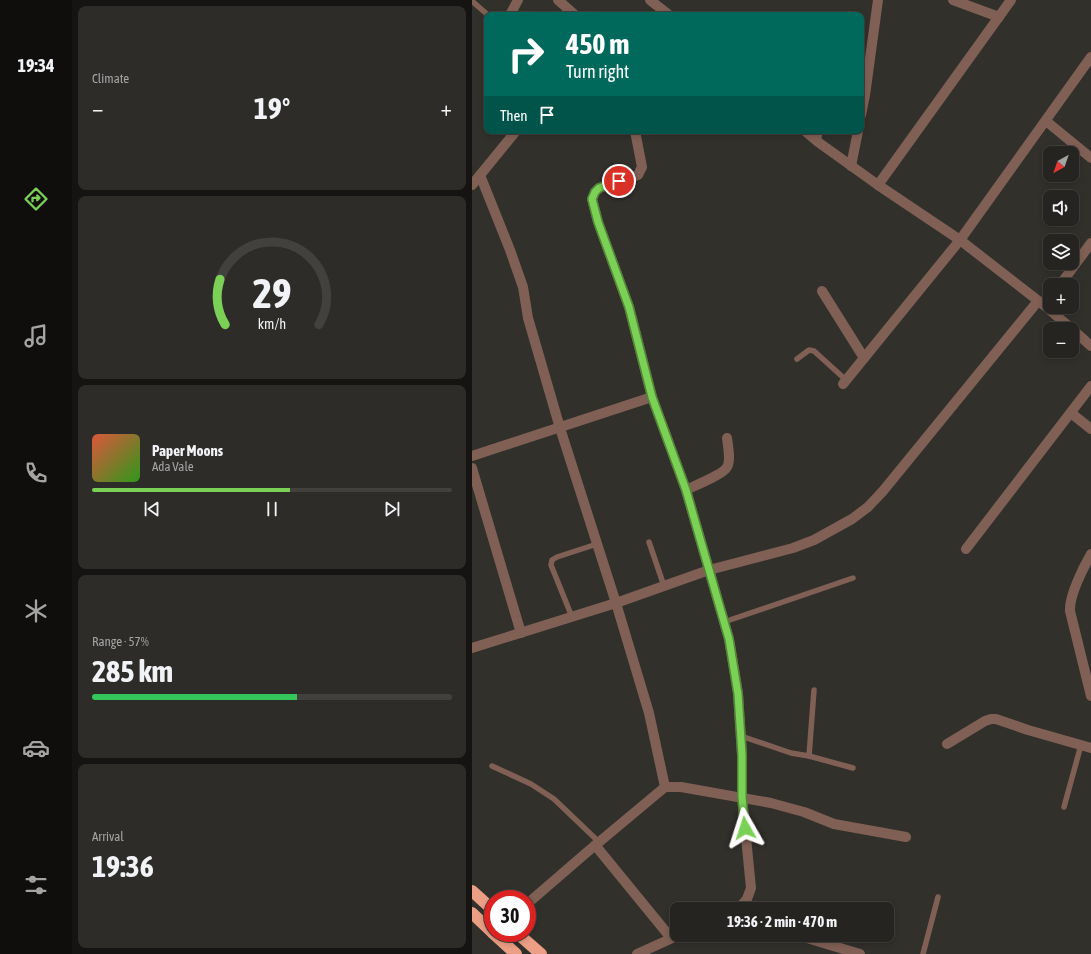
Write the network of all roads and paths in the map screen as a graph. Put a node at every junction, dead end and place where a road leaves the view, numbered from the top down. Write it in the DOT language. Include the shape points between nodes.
graph roads {
  1 [pos="518,0"];
  2 [pos="558,0"];
  3 [pos="650,0"];
  4 [pos="878,0"];
  5 [pos="953,0"];
  6 [pos="1011,0"];
  7 [pos="472,1"];
  8 [pos="485,12"];
  9 [pos="512,12"];
  10 [pos="572,12"];
  11 [pos="665,12"];
  12 [pos="999,17"];
  13 [pos="1091,57"];
  14 [pos="864,100"];
  15 [pos="1046,121"];
  16 [pos="513,134"];
  17 [pos="636,134"];
  18 [pos="809,134"];
  19 [pos="819,134"];
  20 [pos="857,134"];
  21 [pos="818,142"];
  22 [pos="1091,158"];
  23 [pos="851,166"];
  24 [pos="475,180"];
  25 [pos="878,186"];
  26 [pos="960,240"];
  27 [pos="1091,243"];
  28 [pos="1065,278"];
  29 [pos="822,291"];
  30 [pos="1043,301"];
  31 [pos="1043,303"];
  32 [pos="1056,314"];
  33 [pos="1065,322"];
  34 [pos="1079,335"];
  35 [pos="1091,346"];
  36 [pos="864,358"];
  37 [pos="797,359"];
  38 [pos="845,382"];
  39 [pos="1091,386"];
  40 [pos="652,397"];
  41 [pos="1071,413"];
  42 [pos="560,428"];
  43 [pos="1091,429"];
  44 [pos="727,438"];
  45 [pos="472,456"];
  46 [pos="472,468"];
  47 [pos="686,490"];
  48 [pos="649,542"];
  49 [pos="597,544"];
  50 [pos="966,549"];
  51 [pos="1091,554"];
  52 [pos="709,570"];
  53 [pos="853,578"];
  54 [pos="664,586"];
  55 [pos="616,603"];
  56 [pos="572,617"];
  57 [pos="724,622"];
  58 [pos="521,633"];
  59 [pos="472,648"];
  60 [pos="814,690"];
  61 [pos="1091,696"];
  62 [pos="741,736"];
  63 [pos="947,744"];
  64 [pos="1086,747"];
  65 [pos="809,756"];
  66 [pos="492,766"];
  67 [pos="853,768"];
  68 [pos="665,787"];
  69 [pos="742,797"];
  70 [pos="1064,807"];
  71 [pos="906,837"];
  72 [pos="597,843"];
  73 [pos="472,891"];
  74 [pos="536,896"];
  75 [pos="938,897"];
  76 [pos="484,902"];
  77 [pos="744,902"];
  78 [pos="472,913"];
  79 [pos="484,924"];
  80 [pos="670,931"];
  81 [pos="670,939"];
  82 [pos="503,942"];
  83 [pos="527,942"];
  84 [pos="820,942"];
  85 [pos="516,954"];
  86 [pos="541,954"];
  87 [pos="637,954"];
  88 [pos="860,954"];
  89 [pos="923,954"];
  1 -- 9 [label="street"];
  2 -- 10 [label="street"];
  3 -- 11 [label="street"];
  4 -- 14 [label="street"];
  5 -- 12 [label="street"];
  6 -- 12 [label="street"];
  7 -- 8 [label="lane"];
  12 -- 25 [label="street"];
  13 -- 15 [label="street"];
  15 -- 22 [label="street"];
  15 -- 26 [label="street"];
  16 -- 24 [label="street"];
  17 -- 40 [label="street" via="642,167 638,175 599,188 592,199 629,307"];
  18 -- 21 [label="street"];
  19 -- 21 [label="lane"];
  20 -- 23 [label="street"];
  21 -- 23 [label="street"];
  23 -- 25 [label="street"];
  24 -- 42 [label="street" via="510,250 523,287 528,318"];
  25 -- 26 [label="street"];
  26 -- 30 [label="street"];
  26 -- 36 [label="street"];
  27 -- 28 [label="street"];
  29 -- 36 [label="street"];
  31 -- 52 [label="street" via="861,513 814,540 793,548"];
  32 -- 33 [label="street"];
  34 -- 35 [label="street"];
  36 -- 38 [label="street"];
  37 -- 38 [label="lane" via="809,350 814,351"];
  39 -- 41 [label="street"];
  40 -- 42 [label="street"];
  40 -- 47 [label="street"];
  41 -- 43 [label="street"];
  41 -- 50 [label="street"];
  42 -- 45 [label="street"];
  42 -- 49 [label="street"];
  44 -- 47 [label="street" via="727,468 722,473"];
  46 -- 58 [label="street"];
  47 -- 52 [label="street"];
  48 -- 54 [label="lane"];
  49 -- 55 [label="street"];
  49 -- 56 [label="lane" via="552,560 551,565"];
  51 -- 61 [label="street" via="1071,597 1070,611"];
  52 -- 54 [label="street"];
  52 -- 57 [label="street"];
  53 -- 57 [label="lane"];
  54 -- 55 [label="street"];
  55 -- 56 [label="street"];
  55 -- 68 [label="street" via="648,713"];
  56 -- 58 [label="street"];
  57 -- 62 [label="street" via="737,687"];
  58 -- 59 [label="street"];
  60 -- 65 [label="lane"];
  62 -- 65 [label="lane" via="791,753"];
  62 -- 69 [label="street"];
  63 -- 64 [label="street" via="985,721 996,719"];
  64 -- 70 [label="lane"];
  65 -- 67 [label="lane"];
  66 -- 72 [label="lane" via="531,784 554,799"];
  68 -- 69 [label="street" via="681,787"];
  68 -- 72 [label="street"];
  69 -- 71 [label="street" via="804,812 843,827"];
  69 -- 77 [label="street" via="751,888"];
  72 -- 74 [label="street"];
  72 -- 80 [label="street"];
  73 -- 76 [label="highway"];
  75 -- 89 [label="lane"];
  78 -- 79 [label="highway"];
  81 -- 87 [label="street"];
  82 -- 85 [label="highway"];
  83 -- 86 [label="highway"];
  84 -- 88 [label="street"];
}
